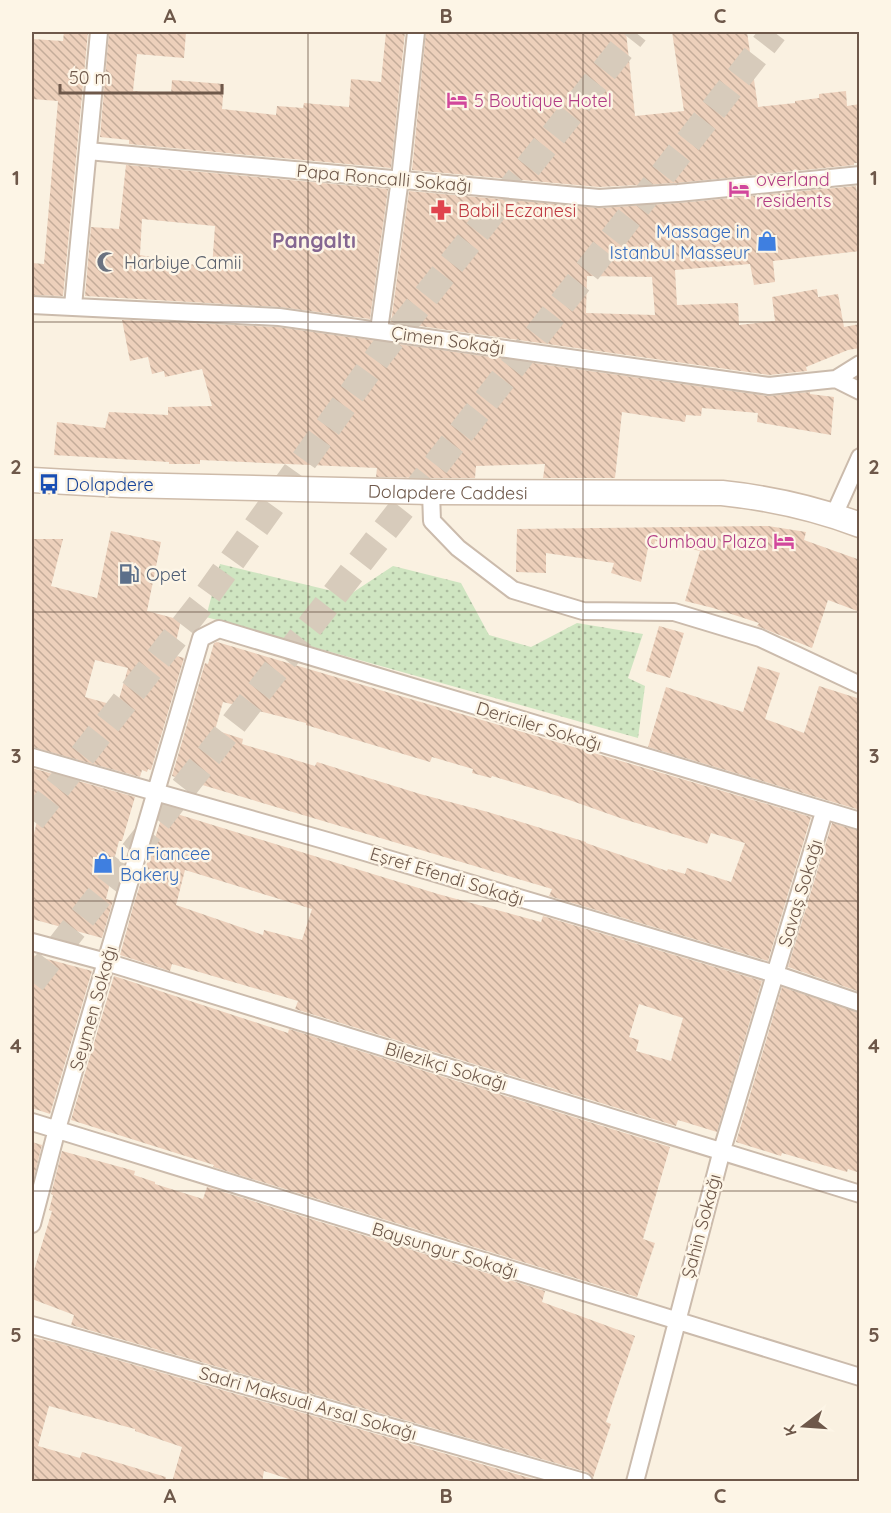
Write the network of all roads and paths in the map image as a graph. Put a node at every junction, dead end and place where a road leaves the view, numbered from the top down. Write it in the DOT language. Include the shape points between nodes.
graph roads {
  1 [pos="99,32"];
  2 [pos="416,32"];
  3 [pos="88,151"];
  4 [pos="860,175"];
  5 [pos="400,179"];
  6 [pos="32,305"];
  7 [pos="73,306"];
  8 [pos="379,330"];
  9 [pos="860,364"];
  10 [pos="836,379"];
  11 [pos="860,391"];
  12 [pos="860,457"];
  13 [pos="32,480"];
  14 [pos="431,492"];
  15 [pos="834,515"];
  16 [pos="860,525"];
  17 [pos="860,685"];
  18 [pos="32,757"];
  19 [pos="156,792"];
  20 [pos="824,812"];
  21 [pos="860,821"];
  22 [pos="32,942"];
  23 [pos="106,962"];
  24 [pos="775,974"];
  25 [pos="860,1003"];
  26 [pos="32,1122"];
  27 [pos="57,1129"];
  28 [pos="722,1150"];
  29 [pos="860,1194"];
  30 [pos="32,1224"];
  31 [pos="676,1322"];
  32 [pos="32,1325"];
  33 [pos="860,1377"];
  34 [pos="584,1482"];
  35 [pos="635,1482"];
  1 -- 3 [label="street"];
  2 -- 5 [label="street"];
  3 -- 5 [label="street, Papa Roncalli Sokağı"];
  3 -- 7 [label="street"];
  4 -- 5 [label="street, Papa Roncalli Sokağı" via="599,198"];
  5 -- 8 [label="street"];
  6 -- 7 [label="street, Çimen Sokağı"];
  7 -- 8 [label="street, Çimen Sokağı" via="279,317"];
  8 -- 10 [label="street, Çimen Sokağı" via="769,386"];
  9 -- 10 [label="street"];
  10 -- 11 [label="street"];
  12 -- 15 [label="street"];
  13 -- 14 [label="main road, Dolapdere Caddesi"];
  14 -- 15 [label="main road, Dolapdere Caddesi" via="722,493 768,498"];
  14 -- 17 [label="street" via="432,521 458,548 513,590 583,610 674,612 760,638"];
  15 -- 16 [label="main road, Dolapdere Caddesi"];
  18 -- 19 [label="street, Eşref Efendi Sokağı"];
  19 -- 20 [label="street, Dericiler Sokağı" via="201,638 219,629"];
  19 -- 23 [label="street, Seymen Sokağı"];
  19 -- 24 [label="street, Eşref Efendi Sokağı"];
  20 -- 21 [label="street, Dericiler Sokağı"];
  20 -- 24 [label="street, Savaş Sokağı"];
  22 -- 23 [label="street, Bilezikçi Sokağı"];
  23 -- 27 [label="street, Seymen Sokağı"];
  23 -- 28 [label="street, Bilezikçi Sokağı"];
  24 -- 25 [label="street, Eşref Efendi Sokağı"];
  24 -- 28 [label="street, Şahin Sokağı"];
  26 -- 27 [label="street, Baysungur Sokağı"];
  27 -- 30 [label="street, Seymen Sokağı"];
  27 -- 31 [label="street, Baysungur Sokağı"];
  28 -- 29 [label="street, Bilezikçi Sokağı"];
  28 -- 31 [label="street, Şahin Sokağı"];
  31 -- 33 [label="street, Baysungur Sokağı"];
  31 -- 35 [label="street, Şahin Sokağı"];
  32 -- 34 [label="street, Sadri Maksudi Arsal Sokağı"];
}
